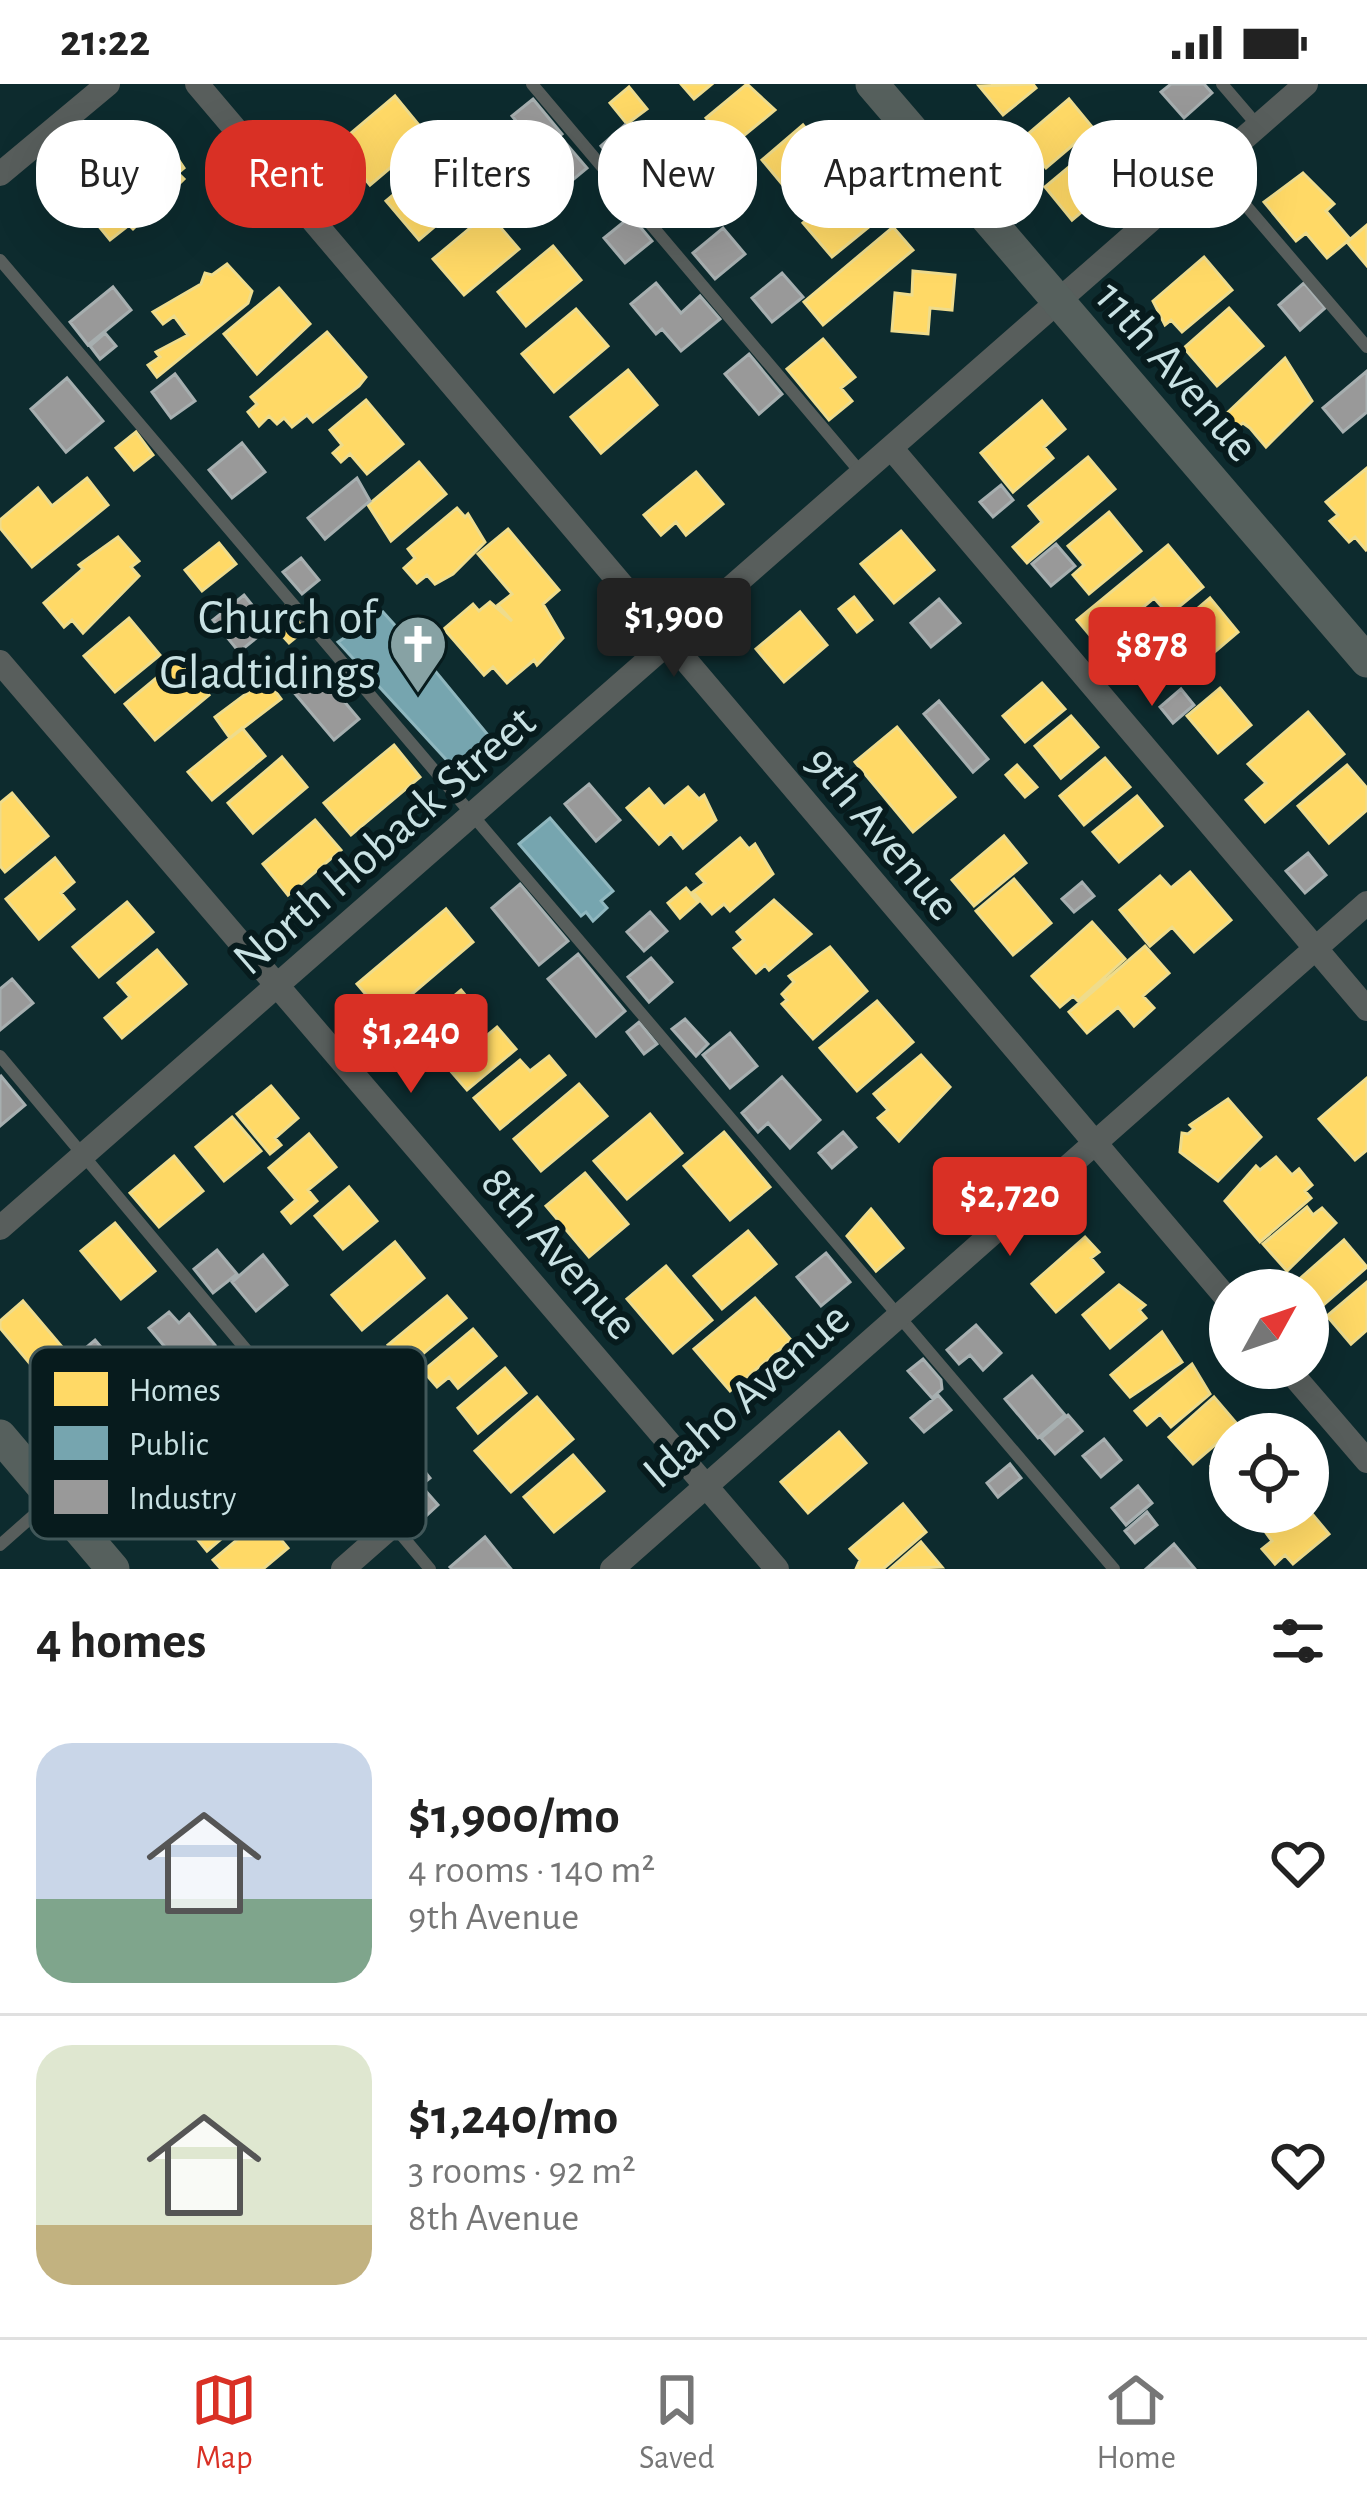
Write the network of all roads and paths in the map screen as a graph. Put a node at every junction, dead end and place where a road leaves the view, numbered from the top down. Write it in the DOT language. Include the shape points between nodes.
graph roads {
  1 [pos="108,84"];
  2 [pos="197,84"];
  3 [pos="532,84"];
  4 [pos="872,84"];
  5 [pos="1222,84"];
  6 [pos="1306,84"];
  7 [pos="1258,126"];
  8 [pos="0,174"];
  9 [pos="1257,219"];
  10 [pos="1142,228"];
  11 [pos="0,260"];
  12 [pos="1057,304"];
  13 [pos="1367,347"];
  14 [pos="892,449"];
  15 [pos="862,474"];
  16 [pos="670,644"];
  17 [pos="1367,661"];
  18 [pos="0,662"];
  19 [pos="471,818"];
  20 [pos="1367,902"];
  21 [pos="1316,949"];
  22 [pos="278,987"];
  23 [pos="1367,1009"];
  24 [pos="0,1056"];
  25 [pos="1095,1145"];
  26 [pos="84,1155"];
  27 [pos="0,1228"];
  28 [pos="1209,1278"];
  29 [pos="897,1317"];
  30 [pos="243,1347"];
  31 [pos="1305,1389"];
  32 [pos="0,1436"];
  33 [pos="1367,1461"];
  34 [pos="30,1471"];
  35 [pos="704,1484"];
  36 [pos="30,1518"];
  37 [pos="88,1539"];
  38 [pos="377,1539"];
  39 [pos="403,1539"];
  40 [pos="0,1545"];
  41 [pos="113,1569"];
  42 [pos="343,1569"];
  43 [pos="430,1569"];
  44 [pos="611,1569"];
  45 [pos="777,1569"];
  46 [pos="1114,1569"];
  1 -- 8 [label="street"];
  2 -- 16 [label="street, 9th Avenue"];
  3 -- 15 [label="lane"];
  4 -- 12 [label="main road, 11th Avenue"];
  5 -- 7 [label="lane"];
  6 -- 7 [label="street, North Hoback Street"];
  9 -- 13 [label="lane"];
  10 -- 12 [label="street, North Hoback Street"];
  11 -- 19 [label="lane"];
  12 -- 14 [label="street, North Hoback Street"];
  12 -- 17 [label="main road, 11th Avenue"];
  14 -- 15 [label="street, North Hoback Street"];
  14 -- 21 [label="street"];
  15 -- 16 [label="street, North Hoback Street"];
  16 -- 19 [label="street, North Hoback Street"];
  16 -- 25 [label="street, 9th Avenue"];
  18 -- 22 [label="street, 8th Avenue"];
  19 -- 22 [label="street, North Hoback Street"];
  19 -- 29 [label="lane"];
  20 -- 21 [label="street, Idaho Avenue"];
  21 -- 23 [label="street"];
  21 -- 25 [label="street, Idaho Avenue"];
  22 -- 26 [label="street, North Hoback Street"];
  22 -- 35 [label="street, 8th Avenue"];
  24 -- 26 [label="lane"];
  25 -- 28 [label="street, 9th Avenue"];
  25 -- 29 [label="street, Idaho Avenue"];
  26 -- 27 [label="street, North Hoback Street"];
  26 -- 30 [label="lane"];
  29 -- 35 [label="street, Idaho Avenue"];
  29 -- 46 [label="lane"];
  31 -- 33 [label="street"];
  32 -- 34 [label="main road"];
  35 -- 44 [label="street, Idaho Avenue"];
  35 -- 45 [label="street, 8th Avenue"];
  36 -- 40 [label="lane"];
  37 -- 41 [label="main road"];
  38 -- 42 [label="street"];
  39 -- 43 [label="lane"];
}
